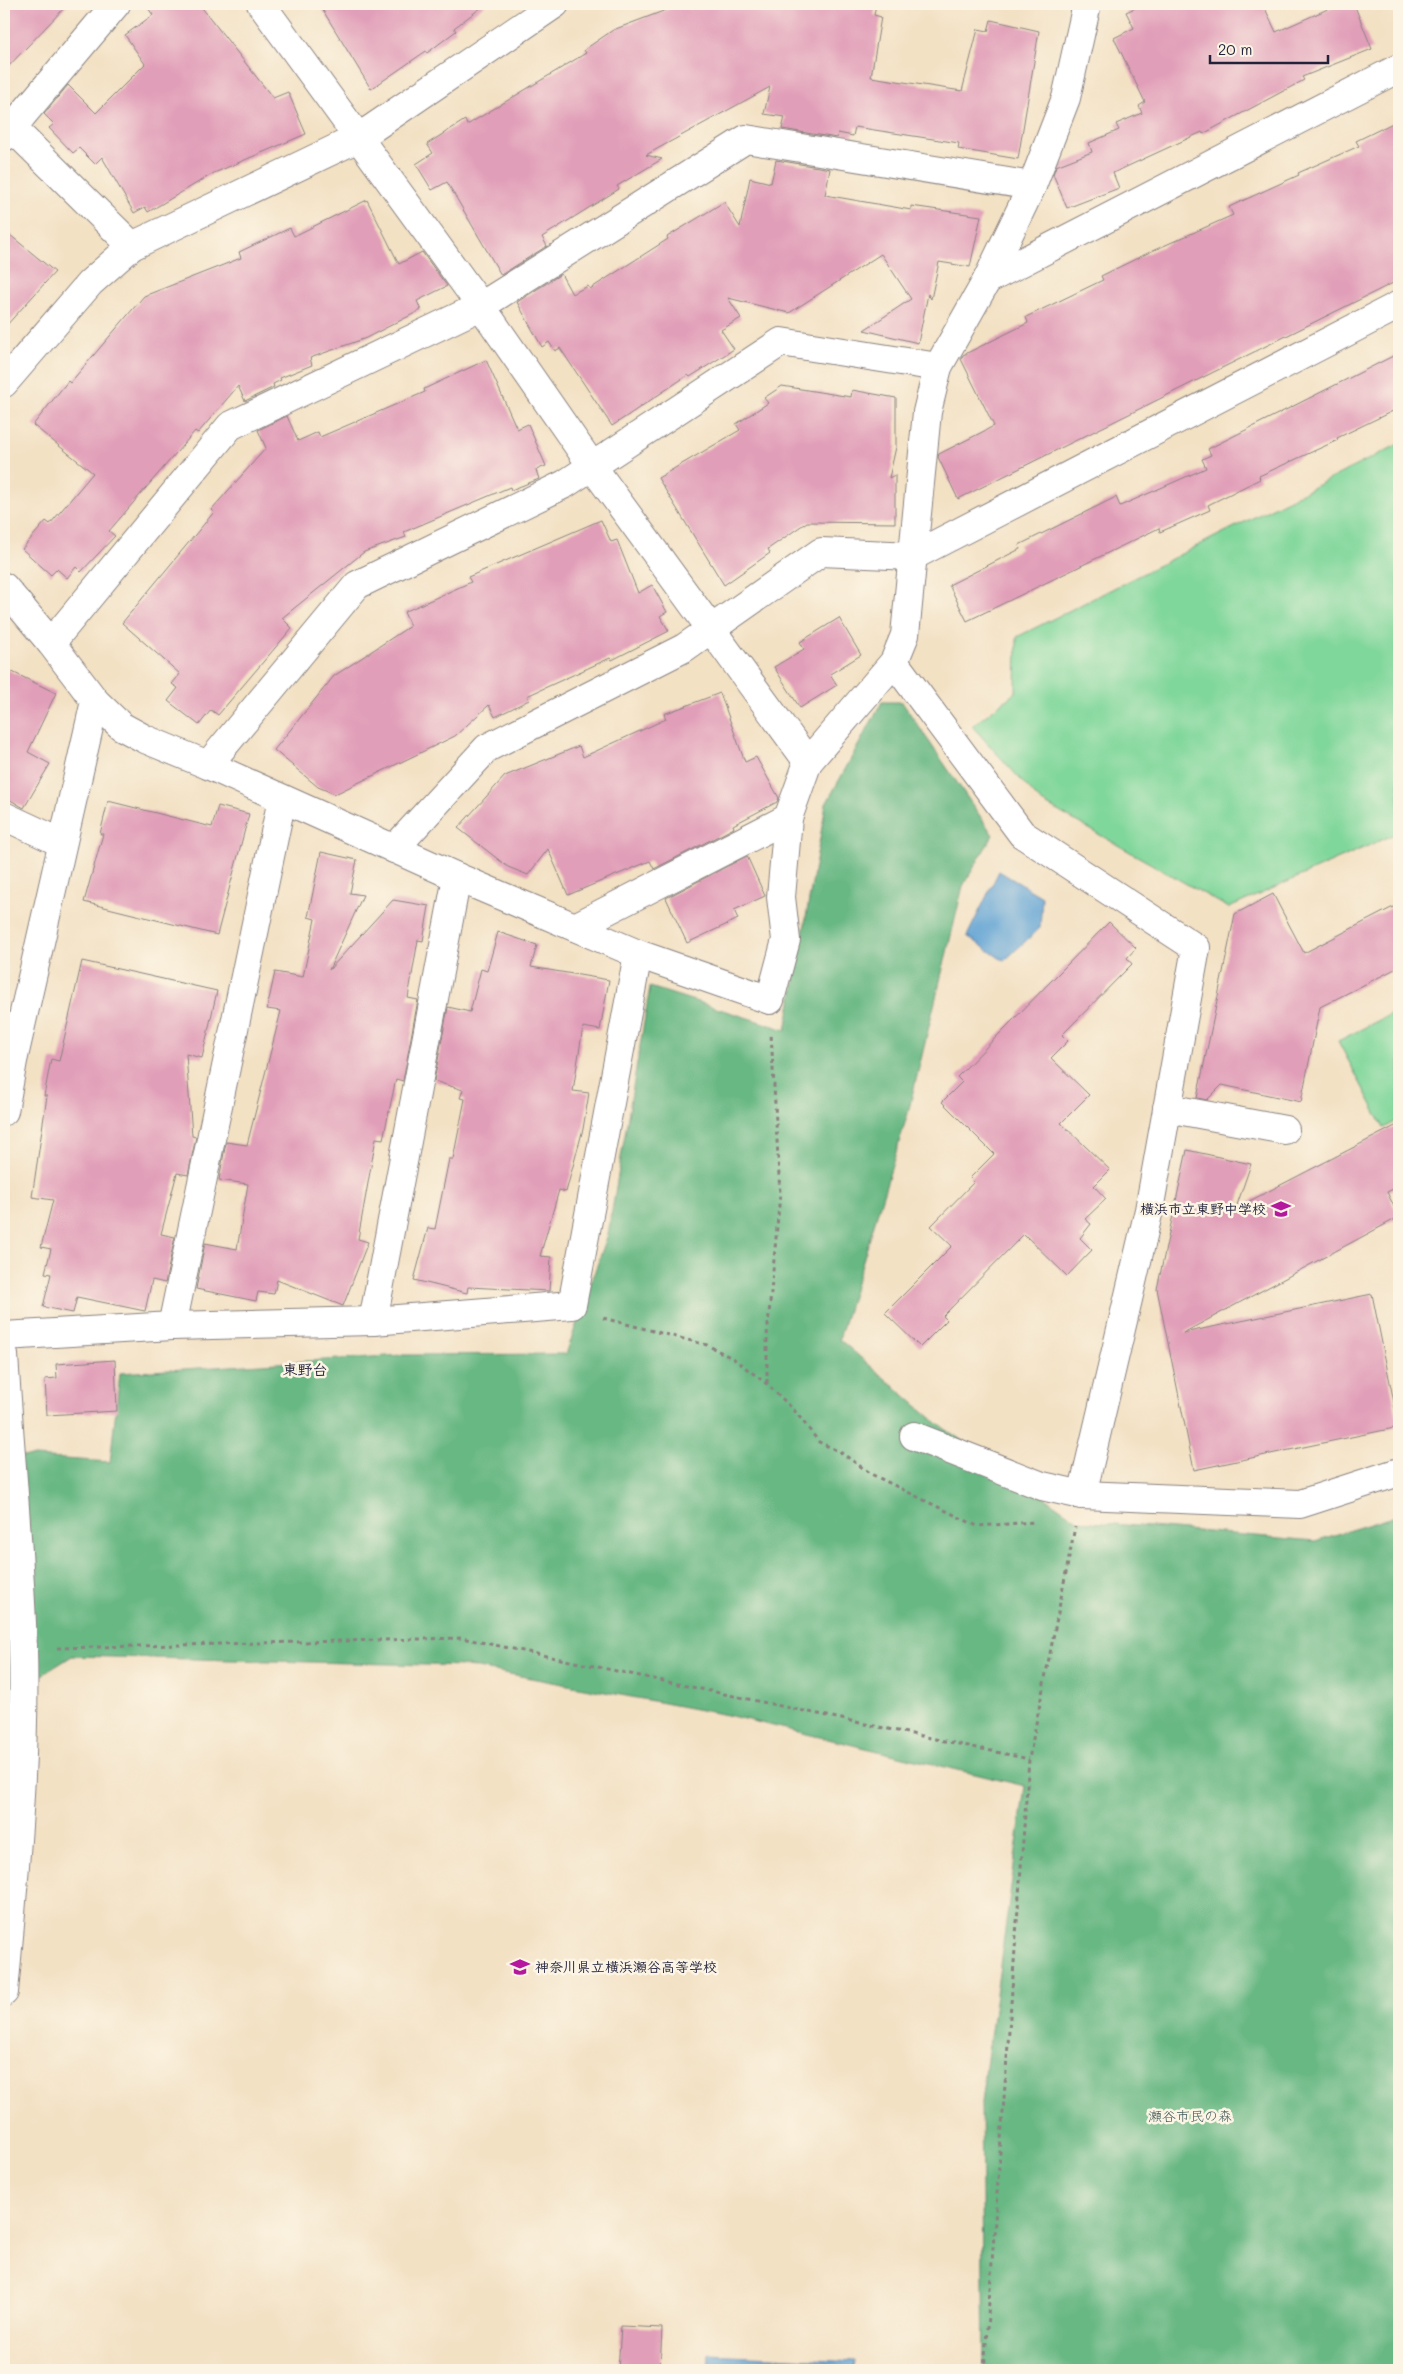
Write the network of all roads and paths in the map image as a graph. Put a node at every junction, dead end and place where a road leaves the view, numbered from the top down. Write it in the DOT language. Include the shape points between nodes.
graph roads {
  1 [pos="116,4"];
  2 [pos="261,4"];
  3 [pos="555,4"];
  4 [pos="1087,4"];
  5 [pos="1399,68"];
  6 [pos="6,128"];
  7 [pos="358,138"];
  8 [pos="1032,186"];
  9 [pos="132,246"];
  10 [pos="987,280"];
  11 [pos="1399,305"];
  12 [pos="481,306"];
  13 [pos="938,367"];
  14 [pos="4,383"];
  15 [pos="592,466"];
  16 [pos="913,556"];
  17 [pos="4,587"];
  18 [pos="710,628"];
  19 [pos="51,643"];
  20 [pos="894,662"];
  21 [pos="96,702"];
  22 [pos="808,762"];
  23 [pos="208,765"];
  24 [pos="282,799"];
  25 [pos="4,816"];
  26 [pos="788,818"];
  27 [pos="62,843"];
  28 [pos="394,849"];
  29 [pos="457,878"];
  30 [pos="576,927"];
  31 [pos="638,954"];
  32 [pos="770,1000"];
  33 [pos="8,1059"];
  34 [pos="1167,1108"];
  35 [pos="4,1111"];
  36 [pos="1285,1130"];
  37 [pos="572,1305"];
  38 [pos="373,1321"];
  39 [pos="172,1326"];
  40 [pos="4,1336"];
  41 [pos="4,1355"];
  42 [pos="768,1384"];
  43 [pos="914,1436"];
  44 [pos="1399,1472"];
  45 [pos="1082,1495"];
  46 [pos="1042,1522"];
  47 [pos="23,1649"];
  48 [pos="1029,1759"];
  49 [pos="4,1992"];
  50 [pos="984,2370"];
  1 -- 6 [label="street"];
  2 -- 7 [label="street"];
  3 -- 7 [label="street"];
  4 -- 8 [label="street" via="1066,98"];
  5 -- 10 [label="street"];
  6 -- 9 [label="street"];
  7 -- 9 [label="street"];
  7 -- 12 [label="street"];
  8 -- 10 [label="street"];
  8 -- 12 [label="street" via="746,139"];
  9 -- 14 [label="street" via="90,283"];
  10 -- 13 [label="street"];
  11 -- 16 [label="street"];
  12 -- 15 [label="street"];
  12 -- 19 [label="street" via="230,426"];
  13 -- 15 [label="street" via="781,342"];
  13 -- 16 [label="street" via="927,412"];
  15 -- 18 [label="street"];
  15 -- 23 [label="street" via="565,484 357,585"];
  16 -- 18 [label="street" via="820,552"];
  16 -- 20 [label="street" via="905,635"];
  17 -- 19 [label="street"];
  18 -- 22 [label="street"];
  18 -- 28 [label="street" via="684,648 487,748"];
  19 -- 21 [label="street"];
  20 -- 22 [label="street"];
  20 -- 34 [label="street" via="1022,834 1196,948"];
  21 -- 23 [label="street" via="121,726"];
  21 -- 27 [label="street"];
  22 -- 26 [label="street"];
  23 -- 24 [label="street"];
  24 -- 28 [label="street"];
  24 -- 39 [label="street"];
  25 -- 27 [label="street"];
  26 -- 30 [label="street"];
  26 -- 32 [label="street" via="780,897 786,940"];
  27 -- 33 [label="street"];
  28 -- 29 [label="street"];
  29 -- 30 [label="street"];
  29 -- 38 [label="street"];
  30 -- 31 [label="street"];
  31 -- 32 [label="street"];
  31 -- 37 [label="street"];
  32 -- 42 [label="path" via="780,1194 767,1336"];
  33 -- 35 [label="street"];
  34 -- 36 [label="street"];
  34 -- 45 [label="street" via="1149,1210"];
  37 -- 38 [label="street"];
  37 -- 42 [label="path" via="613,1322 708,1345"];
  38 -- 39 [label="street"];
  39 -- 40 [label="street"];
  41 -- 47 [label="street"];
  42 -- 46 [label="path" via="819,1442 874,1475 977,1526"];
  43 -- 45 [label="street" via="1042,1486"];
  44 -- 45 [label="street" via="1300,1504"];
  45 -- 48 [label="path"];
  47 -- 48 [label="path" via="462,1638"];
  47 -- 49 [label="street" via="15,1868"];
  48 -- 50 [label="path"];
}
